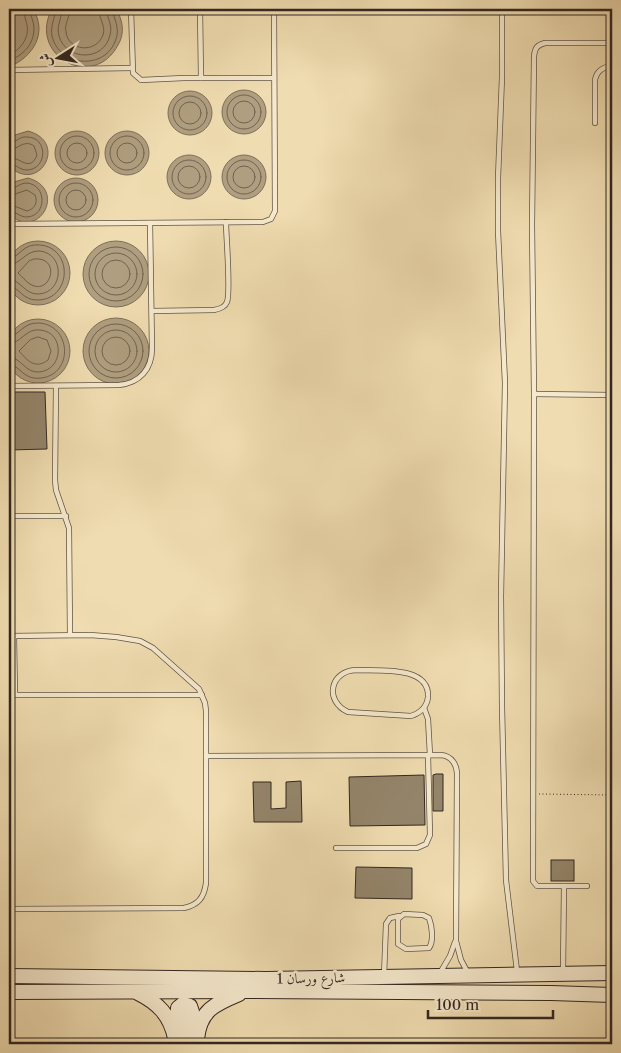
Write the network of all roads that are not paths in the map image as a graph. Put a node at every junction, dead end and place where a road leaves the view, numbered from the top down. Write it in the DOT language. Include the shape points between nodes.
graph roads {
  1 [pos="131,9"];
  2 [pos="200,9"];
  3 [pos="274,9"];
  4 [pos="502,9"];
  5 [pos="612,42"];
  6 [pos="612,65"];
  7 [pos="132,68"];
  8 [pos="9,70"];
  9 [pos="201,78"];
  10 [pos="274,78"];
  11 [pos="595,122"];
  12 [pos="226,222"];
  13 [pos="150,223"];
  14 [pos="9,224"];
  15 [pos="152,311"];
  16 [pos="9,386"];
  17 [pos="56,386"];
  18 [pos="534,394"];
  19 [pos="612,395"];
  20 [pos="9,516"];
  21 [pos="66,516"];
  22 [pos="70,635"];
  23 [pos="11,636"];
  24 [pos="9,695"];
  25 [pos="15,695"];
  26 [pos="202,695"];
  27 [pos="424,708"];
  28 [pos="429,755"];
  29 [pos="206,756"];
  30 [pos="336,848"];
  31 [pos="564,886"];
  32 [pos="586,886"];
  33 [pos="9,909"];
  34 [pos="399,916"];
  35 [pos="456,941"];
  36 [pos="563,974"];
  37 [pos="612,974"];
  38 [pos="518,975"];
  39 [pos="9,976"];
  40 [pos="470,976"];
  41 [pos="436,977"];
  42 [pos="384,978"];
  43 [pos="245,991"];
  44 [pos="9,992"];
  45 [pos="135,992"];
  46 [pos="612,995"];
  47 [pos="177,1044"];
  48 [pos="191,1044"];
  49 [pos="196,1044"];
  1 -- 7 [label="lane"];
  2 -- 9 [label="lane"];
  3 -- 10 [label="lane"];
  4 -- 38 [label="lane" via="498,231 506,383 502,717 506,880"];
  5 -- 18 [label="lane" via="546,43 539,44 535,50"];
  6 -- 11 [label="lane" via="601,69 594,80"];
  7 -- 8 [label="lane"];
  7 -- 9 [label="lane" via="141,80"];
  9 -- 10 [label="lane"];
  10 -- 12 [label="lane" via="274,215 267,221"];
  12 -- 13 [label="lane"];
  12 -- 15 [label="lane" via="229,297 225,305 214,310"];
  13 -- 14 [label="lane"];
  13 -- 15 [label="lane"];
  15 -- 17 [label="lane" via="152,356 141,377 119,385"];
  16 -- 17 [label="lane"];
  17 -- 21 [label="lane" via="55,480"];
  18 -- 19 [label="lane"];
  18 -- 31 [label="lane" via="533,881 537,886"];
  20 -- 21 [label="lane"];
  21 -- 22 [label="lane"];
  22 -- 23 [label="lane"];
  22 -- 26 [label="lane" via="116,637 147,644 194,684"];
  23 -- 25 [label="lane"];
  24 -- 25 [label="lane"];
  25 -- 26 [label="lane"];
  26 -- 29 [label="lane" via="206,711"];
  27 -- 27 [label="lane" via="427,688 413,674 351,670 341,674 333,687 336,702 348,712 406,716"];
  27 -- 28 [label="lane" via="429,724"];
  28 -- 29 [label="lane"];
  28 -- 30 [label="lane" via="430,835 426,844 417,848"];
  28 -- 35 [label="lane" via="446,755 457,769"];
  29 -- 33 [label="lane" via="206,883 205,892 193,906"];
  31 -- 32 [label="lane"];
  31 -- 36 [label="lane"];
  34 -- 34 [label="lane" via="400,946 406,949 429,948 432,943 429,918 407,914"];
  34 -- 42 [label="lane" via="390,918 386,924"];
  35 -- 40 [label="lane"];
  35 -- 41 [label="lane"];
  36 -- 37 [label="street, شارع ورسان 1"];
  36 -- 38 [label="street, شارع ورسان 1"];
  38 -- 40 [label="street, شارع ورسان 1"];
  39 -- 42 [label="street, شارع ورسان 1"];
  40 -- 41 [label="street, شارع ورسان 1"];
  41 -- 42 [label="street, شارع ورسان 1"];
  43 -- 45 [label="street, شارع ورسان 1"];
  43 -- 46 [label="street, شارع ورسان 1"];
  43 -- 49 [label="street" via="211,1008 200,1024"];
  44 -- 45 [label="street, شارع ورسان 1"];
  45 -- 47 [label="street" via="163,1010"];
  47 -- 48 [label="street" via="180,1029 178,1008 183,1004 190,1006 192,1012"];
}
